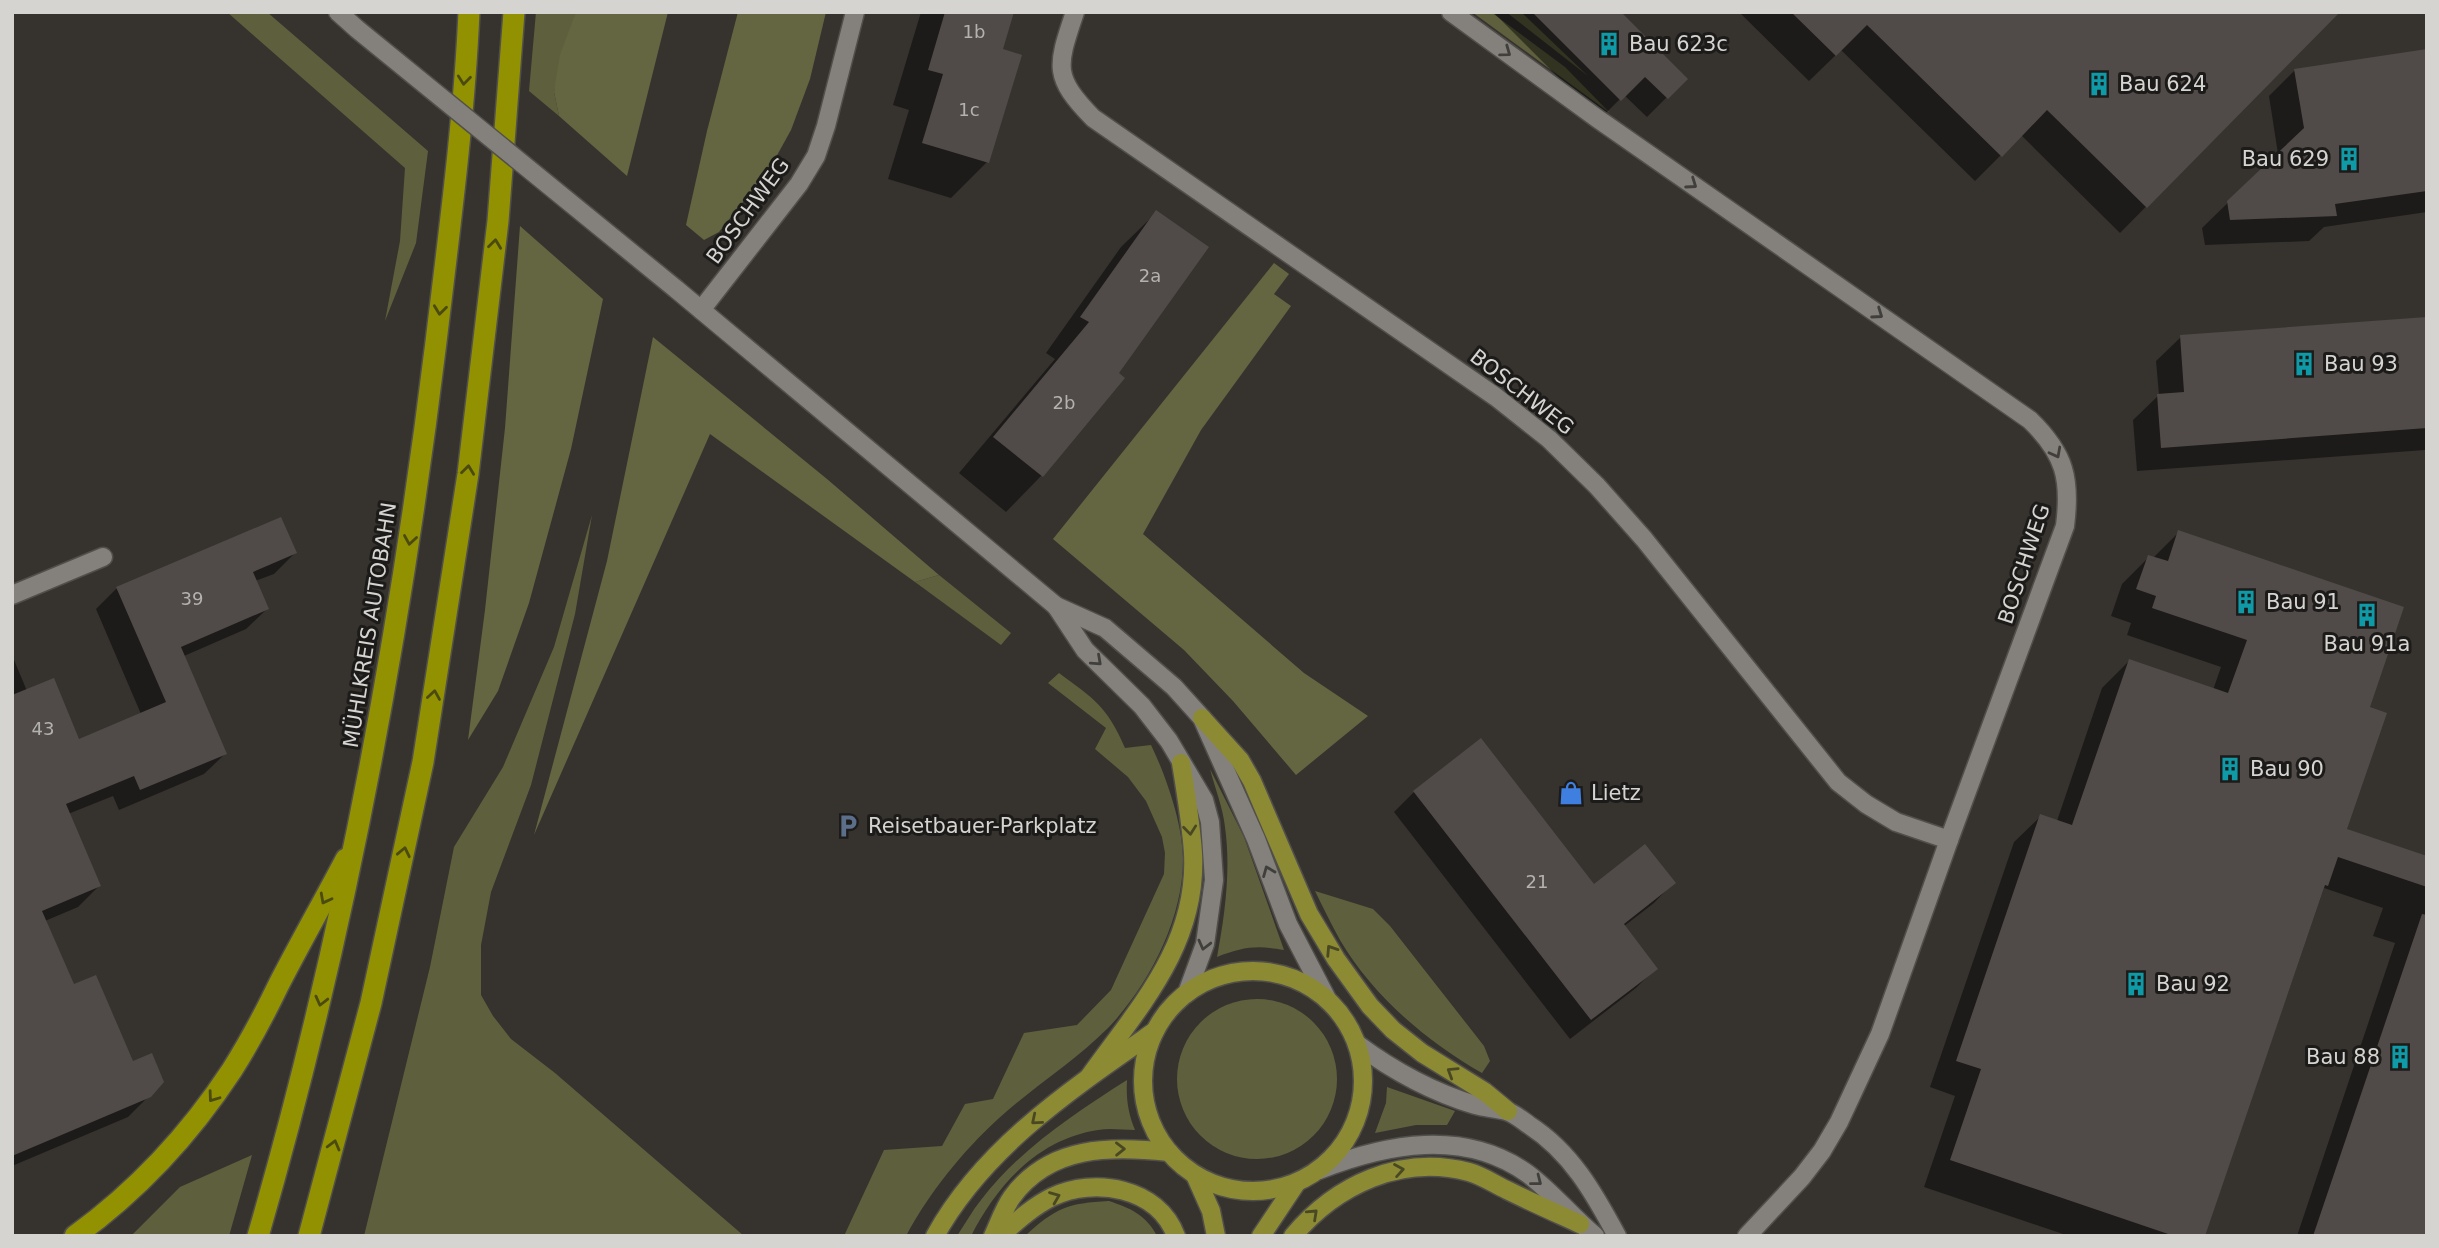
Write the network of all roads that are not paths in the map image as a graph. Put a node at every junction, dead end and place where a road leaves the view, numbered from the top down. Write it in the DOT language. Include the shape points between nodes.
graph roads {
  1 [pos="338,12"];
  2 [pos="469,12"];
  3 [pos="514,12"];
  4 [pos="855,12"];
  5 [pos="1075,12"];
  6 [pos="1451,12"];
  7 [pos="701,310"];
  8 [pos="103,557"];
  9 [pos="12,595"];
  10 [pos="1056,606"];
  11 [pos="1202,718"];
  12 [pos="1181,763"];
  13 [pos="357,839"];
  14 [pos="1949,840"];
  15 [pos="1187,993"];
  16 [pos="1327,999"];
  17 [pos="1154,1031"];
  18 [pos="1357,1044"];
  19 [pos="1089,1077"];
  20 [pos="1508,1111"];
  21 [pos="1168,1152"];
  22 [pos="1319,1170"];
  23 [pos="1195,1175"];
  24 [pos="1297,1182"];
  25 [pos="1580,1224"];
  26 [pos="75,1236"];
  27 [pos="258,1236"];
  28 [pos="311,1236"];
  29 [pos="935,1236"];
  30 [pos="993,1236"];
  31 [pos="1000,1236"];
  32 [pos="1176,1236"];
  33 [pos="1216,1236"];
  34 [pos="1261,1236"];
  35 [pos="1293,1236"];
  36 [pos="1595,1236"];
  37 [pos="1617,1236"];
  38 [pos="1747,1236"];
  1 -- 7 [label="street, bridge"];
  2 -- 13 [label="highway, MÜHLKREIS AUTOBAHN, one-way" via="432,376 398,617"];
  28 -- 3 [label="highway, one-way" via="371,1003 423,762 498,221"];
  4 -- 7 [label="street, BOSCHWEG" via="816,156"];
  5 -- 14 [label="street, BOSCHWEG" via="1060,72 1072,97 1093,118 1496,397 1549,439 1644,539 1838,782 1896,822"];
  6 -- 14 [label="street, BOSCHWEG, one-way" via="2048,437 2068,479 2065,526"];
  7 -- 10 [label="street"];
  8 -- 9 [label="street"];
  10 -- 11 [label="street" via="1105,628"];
  10 -- 12 [label="street, one-way" via="1085,650 1142,706"];
  16 -- 11 [label="street, one-way" via="1288,924"];
  20 -- 11 [label="main road, one-way" via="1422,1053 1370,1006 1309,914 1240,760"];
  12 -- 15 [label="street, one-way" via="1204,800 1214,856 1205,944"];
  12 -- 19 [label="main road, one-way" via="1193,856 1188,904 1173,954 1138,1012"];
  13 -- 26 [label="highway, one-way" via="245,1049 215,1094 151,1172"];
  13 -- 27 [label="highway, MÜHLKREIS AUTOBAHN, one-way" via="298,1094"];
  14 -- 38 [label="street, BOSCHWEG" via="1880,1034 1845,1110 1802,1177"];
  15 -- 16 [label="main road" via="1216,977 1255,971 1297,980"];
  15 -- 17 [label="main road"];
  16 -- 18 [label="main road"];
  17 -- 19 [label="main road"];
  17 -- 21 [label="main road" via="1143,1068 1144,1100 1152,1126"];
  18 -- 20 [label="street" via="1419,1083 1475,1105"];
  18 -- 22 [label="main road" via="1363,1073 1360,1110 1342,1147"];
  19 -- 29 [label="main road, one-way" via="981,1170"];
  20 -- 37 [label="street" via="1565,1153"];
  21 -- 23 [label="main road"];
  30 -- 21 [label="main road, one-way" via="1011,1198 1032,1175 1056,1161 1084,1151"];
  22 -- 24 [label="main road"];
  22 -- 25 [label="street, one-way" via="1390,1147 1455,1145 1518,1168"];
  23 -- 24 [label="main road" via="1226,1188 1254,1192"];
  23 -- 33 [label="main road"];
  24 -- 34 [label="main road"];
  35 -- 25 [label="main road, one-way" via="1316,1211 1355,1185 1388,1172 1427,1167 1469,1172"];
  25 -- 36 [label="street"];
  31 -- 32 [label="main road, one-way" via="1054,1196 1088,1188 1123,1190 1151,1203"];
}
